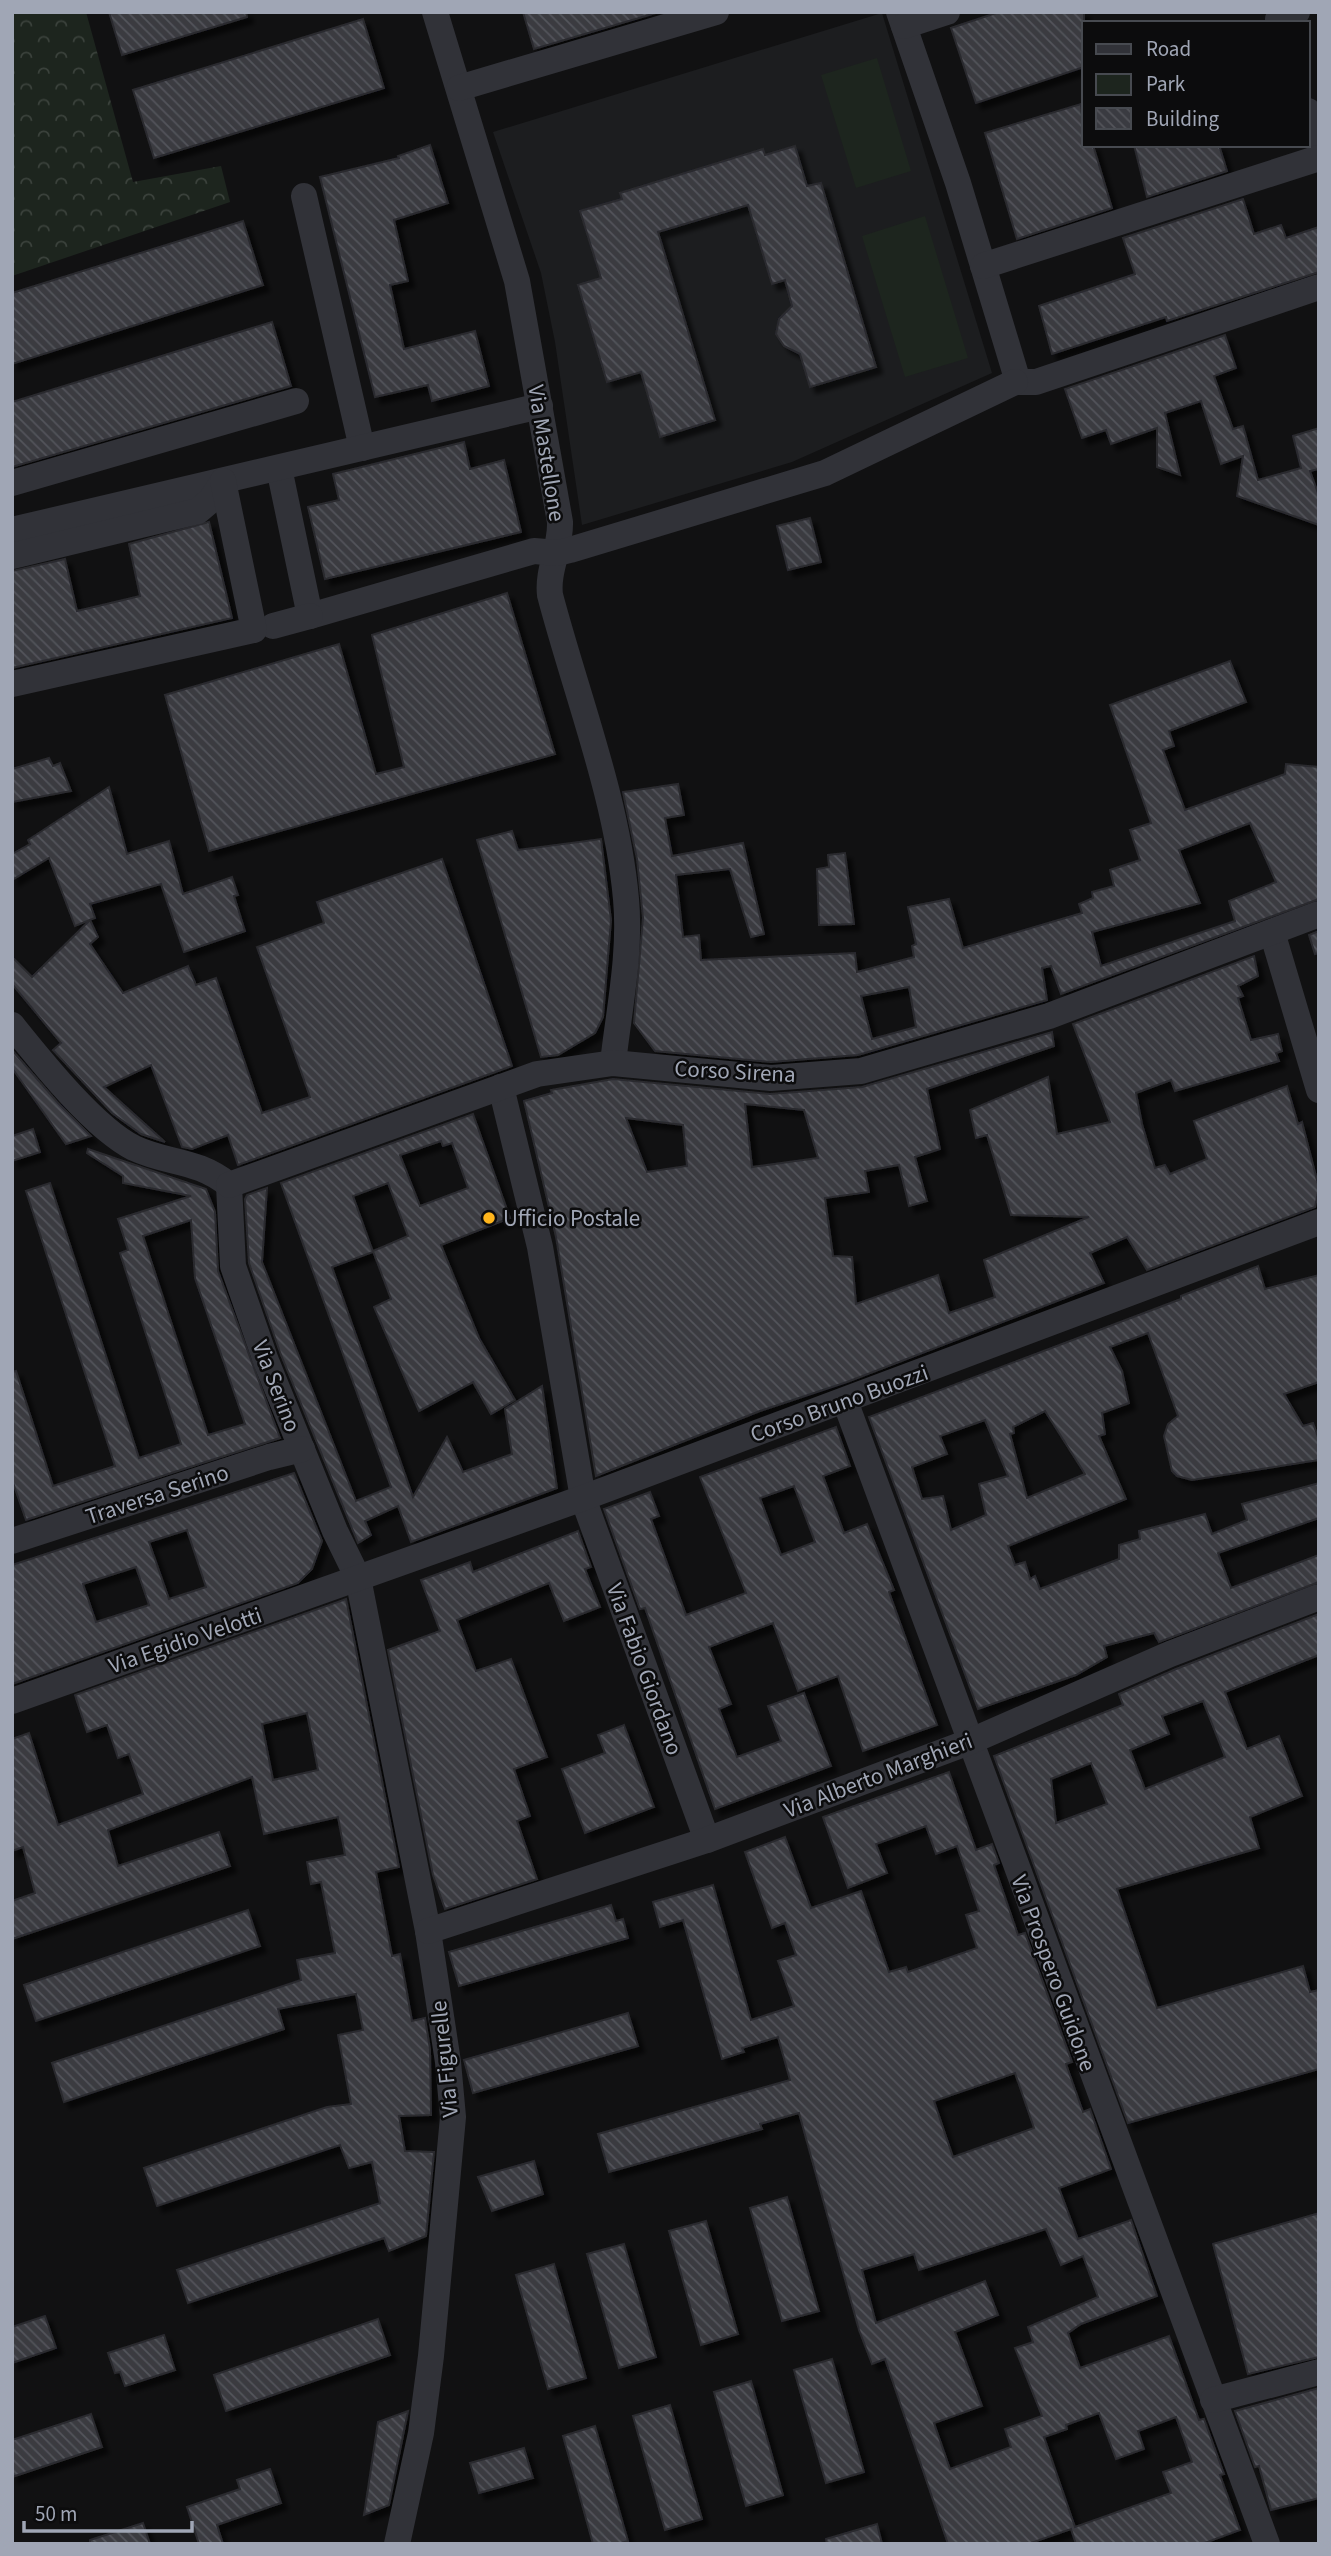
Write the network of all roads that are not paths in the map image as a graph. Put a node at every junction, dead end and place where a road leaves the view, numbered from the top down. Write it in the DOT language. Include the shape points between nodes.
graph roads {
  1 [pos="435,12"];
  2 [pos="716,12"];
  3 [pos="947,12"];
  4 [pos="901,19"];
  5 [pos="459,89"];
  6 [pos="1310,117"];
  7 [pos="1319,142"];
  8 [pos="1319,158"];
  9 [pos="304,196"];
  10 [pos="983,267"];
  11 [pos="1319,287"];
  12 [pos="1015,382"];
  13 [pos="296,401"];
  14 [pos="540,406"];
  15 [pos="362,448"];
  16 [pos="279,468"];
  17 [pos="223,481"];
  18 [pos="12,483"];
  19 [pos="12,530"];
  20 [pos="558,553"];
  21 [pos="12,556"];
  22 [pos="310,616"];
  23 [pos="273,626"];
  24 [pos="12,684"];
  25 [pos="1319,914"];
  26 [pos="1272,932"];
  27 [pos="12,1025"];
  28 [pos="613,1063"];
  29 [pos="501,1087"];
  30 [pos="1319,1090"];
  31 [pos="229,1185"];
  32 [pos="1319,1222"];
  33 [pos="1285,1234"];
  34 [pos="1319,1240"];
  35 [pos="845,1402"];
  36 [pos="302,1449"];
  37 [pos="583,1498"];
  38 [pos="12,1541"];
  39 [pos="358,1578"];
  40 [pos="1319,1597"];
  41 [pos="12,1701"];
  42 [pos="969,1742"];
  43 [pos="707,1840"];
  44 [pos="428,1931"];
  45 [pos="1319,2372"];
  46 [pos="1213,2400"];
  47 [pos="397,2544"];
  48 [pos="1267,2544"];
  1 -- 5 [label="street, Via Mastellone"];
  2 -- 5 [label="street"];
  3 -- 4 [label="street"];
  4 -- 10 [label="street"];
  5 -- 14 [label="street, Via Mastellone" via="517,281"];
  6 -- 7 [label="street"];
  8 -- 10 [label="street"];
  9 -- 15 [label="street"];
  10 -- 12 [label="street"];
  11 -- 12 [label="street" via="1035,382"];
  12 -- 20 [label="street" via="825,473"];
  13 -- 18 [label="street"];
  14 -- 15 [label="street"];
  14 -- 20 [label="street, Via Mastellone" via="560,522"];
  15 -- 16 [label="street"];
  16 -- 17 [label="street"];
  16 -- 22 [label="street"];
  17 -- 19 [label="street"];
  17 -- 21 [label="street" via="198,511"];
  17 -- 24 [label="street" via="254,630"];
  20 -- 22 [label="street" via="534,551"];
  20 -- 28 [label="street, Via Mastellone" via="548,578 550,595 592,736 626,897 627,932"];
  22 -- 23 [label="street"];
  25 -- 26 [label="street, Corso Sirena"];
  26 -- 28 [label="street, Corso Sirena" via="1049,1016 861,1071 771,1078"];
  26 -- 30 [label="street"];
  27 -- 31 [label="street" via="110,1134 136,1149 211,1170"];
  28 -- 29 [label="street, Corso Sirena" via="537,1074"];
  29 -- 31 [label="street, Corso Sirena"];
  29 -- 37 [label="street, Via Fabio Giordano" via="540,1247"];
  31 -- 36 [label="street, Via Serino" via="233,1266"];
  32 -- 33 [label="street, Corso Bruno Buozzi"];
  33 -- 34 [label="street"];
  33 -- 35 [label="street, Corso Bruno Buozzi"];
  35 -- 37 [label="street, Corso Bruno Buozzi"];
  35 -- 42 [label="street, Via Prospero Guidone"];
  36 -- 38 [label="street, Traversa Serino"];
  36 -- 39 [label="street, Via Serino"];
  37 -- 39 [label="street, Corso Bruno Buozzi"];
  37 -- 43 [label="street, Via Fabio Giordano"];
  39 -- 41 [label="street, Via Egidio Velotti"];
  39 -- 44 [label="street, Via Figurelle"];
  40 -- 42 [label="street, Via Alberto Marghieri" via="1170,1654"];
  42 -- 43 [label="street, Via Alberto Marghieri"];
  42 -- 46 [label="street, Via Prospero Guidone"];
  43 -- 44 [label="street, Via Alberto Marghieri"];
  44 -- 47 [label="street, Via Figurelle" via="453,2117 428,2382"];
  45 -- 46 [label="street"];
  46 -- 48 [label="street, Via Prospero Guidone"];
}
